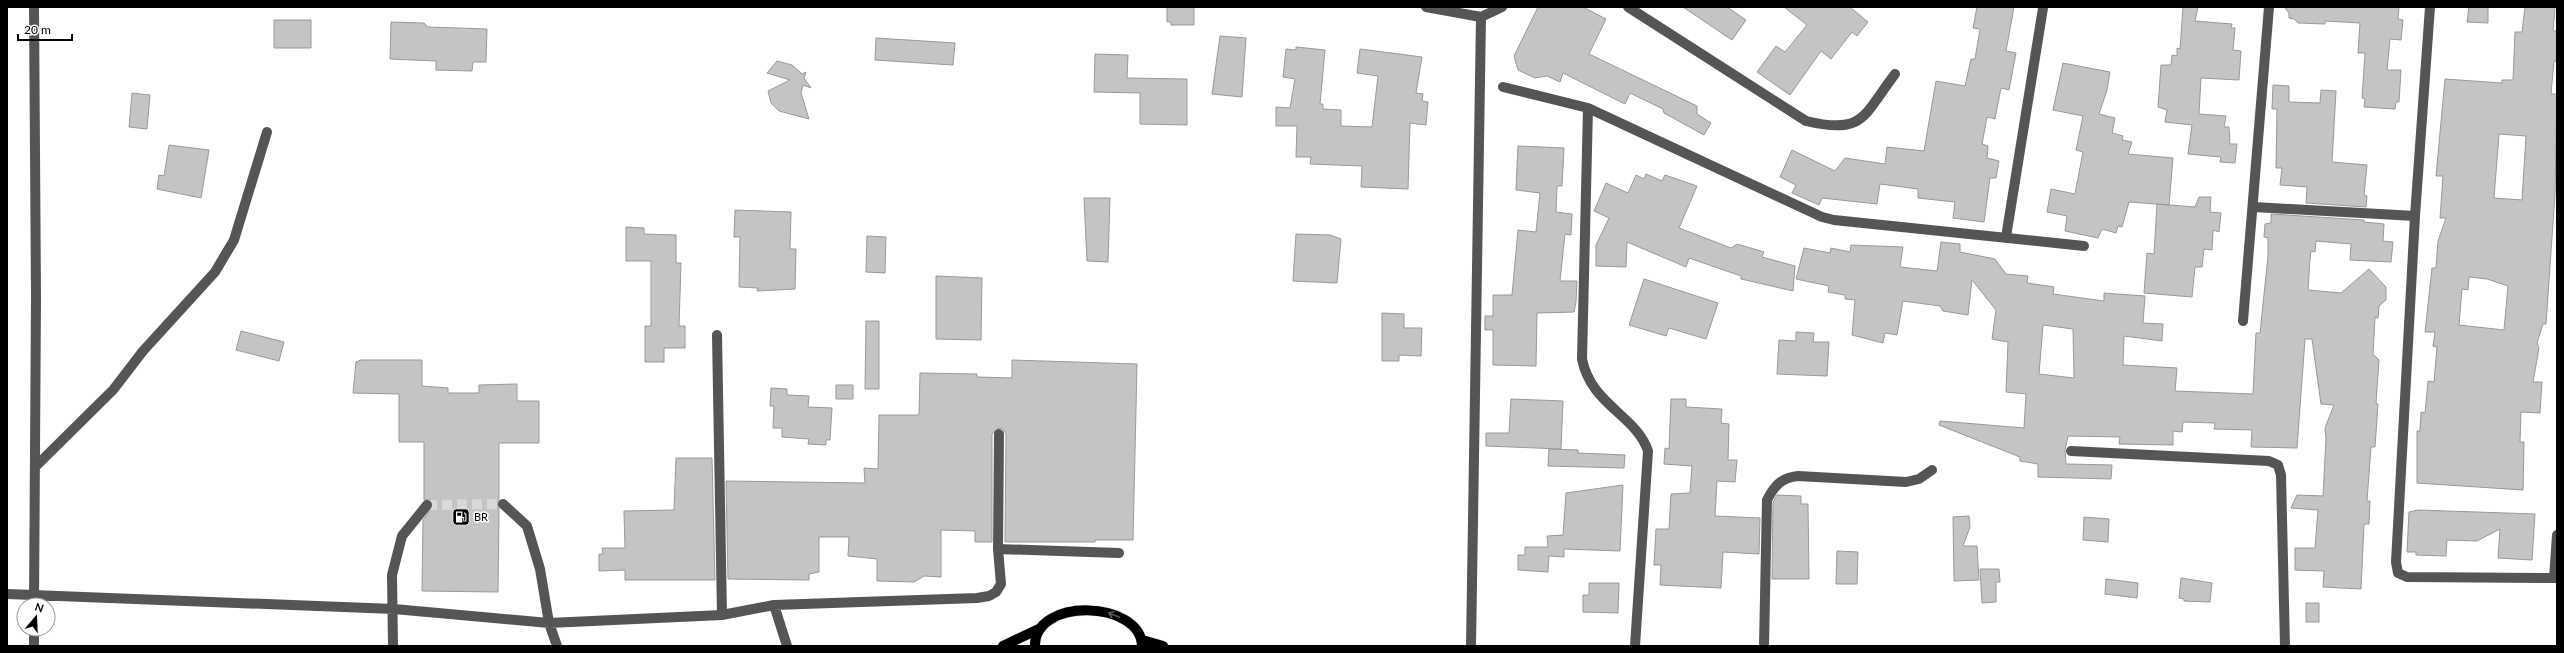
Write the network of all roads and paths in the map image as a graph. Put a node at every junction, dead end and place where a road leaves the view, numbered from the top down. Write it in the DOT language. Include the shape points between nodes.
graph roads {
  1 [pos="34,7"];
  2 [pos="1426,7"];
  3 [pos="1502,7"];
  4 [pos="1628,7"];
  5 [pos="2269,7"];
  6 [pos="2430,7"];
  7 [pos="2043,8"];
  8 [pos="1475,13"];
  9 [pos="1895,74"];
  10 [pos="1503,87"];
  11 [pos="1588,108"];
  12 [pos="267,132"];
  13 [pos="2254,206"];
  14 [pos="2415,216"];
  15 [pos="2006,237"];
  16 [pos="2084,246"];
  17 [pos="2242,321"];
  18 [pos="717,334"];
  19 [pos="999,434"];
  20 [pos="2071,451"];
  21 [pos="35,467"];
  22 [pos="1932,470"];
  23 [pos="503,504"];
  24 [pos="427,505"];
  25 [pos="2557,535"];
  26 [pos="998,549"];
  27 [pos="1119,553"];
  28 [pos="2556,578"];
  29 [pos="7,594"];
  30 [pos="34,594"];
  31 [pos="774,605"];
  32 [pos="394,609"];
  33 [pos="722,615"];
  34 [pos="549,623"];
  35 [pos="1041,628"];
  36 [pos="1142,643"];
  37 [pos="393,646"];
  38 [pos="557,646"];
  39 [pos="787,646"];
  40 [pos="1003,646"];
  41 [pos="1035,646"];
  42 [pos="1162,646"];
  43 [pos="1470,646"];
  44 [pos="1635,646"];
  45 [pos="1764,646"];
  46 [pos="2285,646"];
  1 -- 21 [label="street"];
  2 -- 8 [label="street"];
  3 -- 8 [label="street"];
  4 -- 9 [label="street" via="1806,121 1845,126 1860,120"];
  5 -- 13 [label="street"];
  6 -- 14 [label="street"];
  7 -- 15 [label="street"];
  8 -- 43 [label="street"];
  10 -- 11 [label="street"];
  11 -- 15 [label="street" via="1822,217"];
  11 -- 44 [label="street" via="1582,359 1585,374 1592,386 1644,439 1648,451"];
  12 -- 21 [label="street" via="234,240 215,272 143,351 113,390"];
  13 -- 14 [label="street"];
  13 -- 17 [label="street"];
  14 -- 28 [label="street" via="2396,562 2398,573 2407,577"];
  15 -- 16 [label="street"];
  18 -- 33 [label="street"];
  19 -- 26 [label="street"];
  20 -- 46 [label="street" via="2269,461 2278,465 2281,474"];
  21 -- 30 [label="street"];
  22 -- 45 [label="street" via="1919,479 1906,482 1798,476 1784,478 1774,487 1767,500"];
  23 -- 34 [label="street" via="528,526 540,569"];
  24 -- 32 [label="street" via="402,536 392,575"];
  25 -- 28 [label="street"];
  26 -- 27 [label="street"];
  26 -- 31 [label="street" via="1001,584 996,592 989,596"];
  29 -- 30 [label="street"];
  30 -- 32 [label="street"];
  31 -- 33 [label="street"];
  31 -- 39 [label="street"];
  32 -- 34 [label="street"];
  32 -- 37 [label="street"];
  33 -- 34 [label="street"];
  34 -- 38 [label="street"];
  36 -- 35 [label="main road, one-way" via="1132,626 1118,616 1106,612 1065,612 1049,619"];
  35 -- 40 [label="main road"];
  35 -- 41 [label="main road"];
  36 -- 42 [label="main road"];
}
